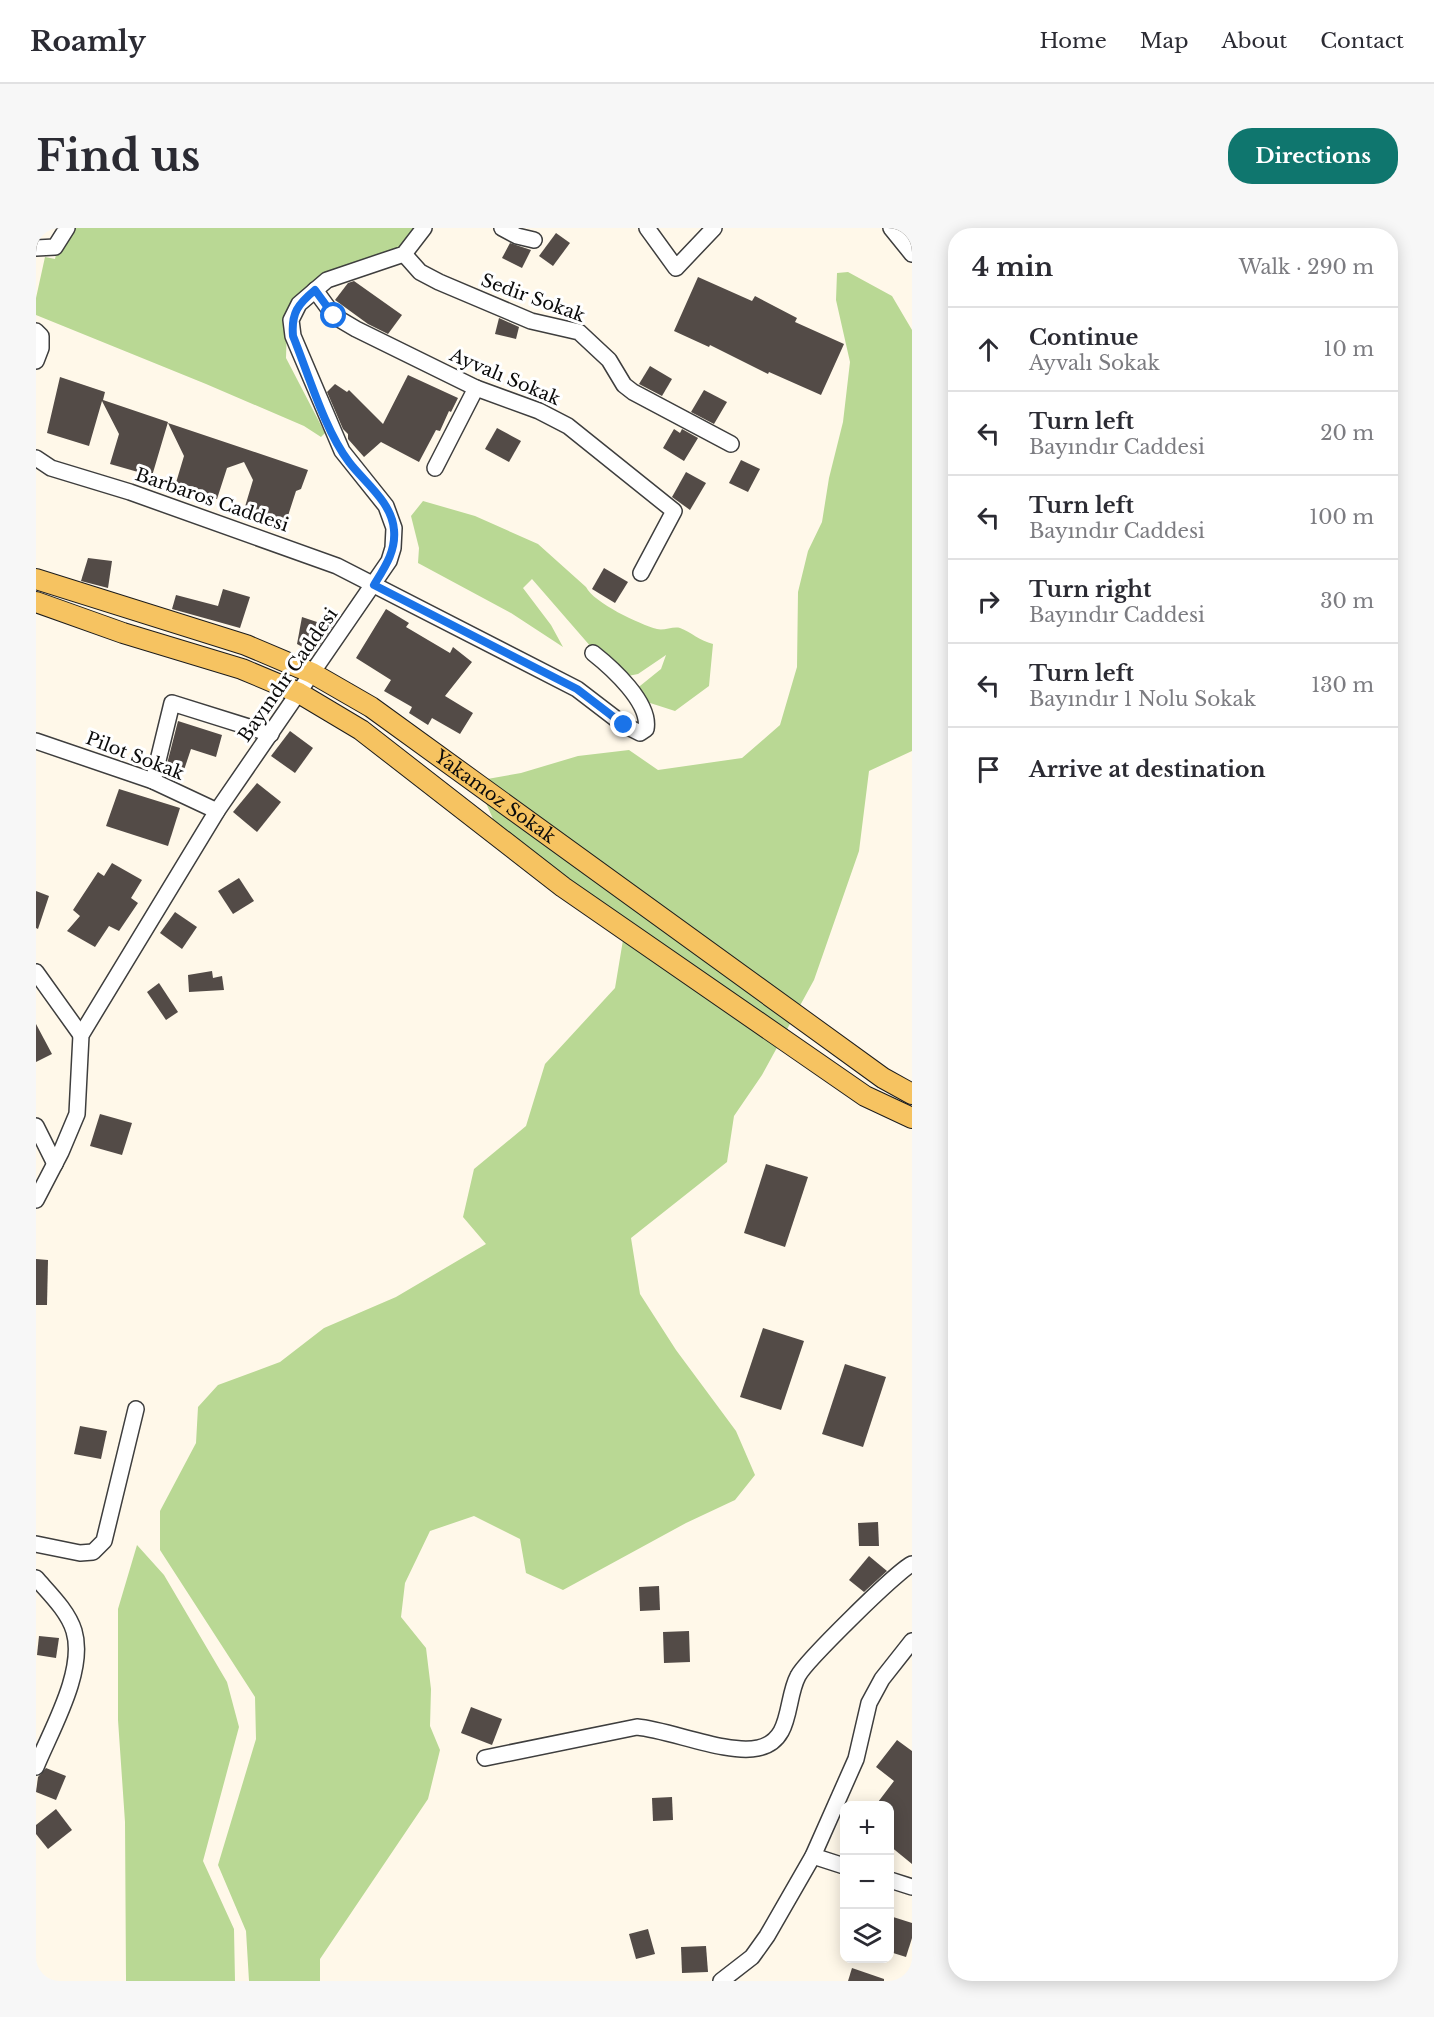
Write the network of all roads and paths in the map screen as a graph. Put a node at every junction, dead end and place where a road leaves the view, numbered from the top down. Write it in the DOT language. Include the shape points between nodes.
graph roads {
  1 [pos="67,228"];
  2 [pos="424,228"];
  3 [pos="502,228"];
  4 [pos="647,228"];
  5 [pos="714,228"];
  6 [pos="891,228"];
  7 [pos="534,240"];
  8 [pos="36,248"];
  9 [pos="404,254"];
  10 [pos="912,254"];
  11 [pos="315,290"];
  12 [pos="36,331"];
  13 [pos="36,362"];
  14 [pos="476,388"];
  15 [pos="731,444"];
  16 [pos="36,458"];
  17 [pos="435,468"];
  18 [pos="641,573"];
  19 [pos="36,579"];
  20 [pos="374,585"];
  21 [pos="36,602"];
  22 [pos="593,653"];
  23 [pos="312,672"];
  24 [pos="299,693"];
  25 [pos="271,734"];
  26 [pos="36,741"];
  27 [pos="153,780"];
  28 [pos="218,811"];
  29 [pos="38,979"];
  30 [pos="81,1035"];
  31 [pos="912,1094"];
  32 [pos="912,1118"];
  33 [pos="36,1126"];
  34 [pos="55,1164"];
  35 [pos="36,1200"];
  36 [pos="136,1409"];
  37 [pos="36,1544"];
  38 [pos="912,1564"];
  39 [pos="36,1578"];
  40 [pos="912,1641"];
  41 [pos="485,1758"];
  42 [pos="36,1767"];
  43 [pos="813,1856"];
  44 [pos="840,1865"];
  45 [pos="894,1881"];
  46 [pos="912,1887"];
  47 [pos="721,1981"];
  1 -- 8 [label="street" via="55,247"];
  2 -- 9 [label="street"];
  3 -- 7 [label="street"];
  4 -- 5 [label="street" via="676,268"];
  6 -- 10 [label="street"];
  9 -- 11 [label="street, Bayındır Caddesi" via="327,280"];
  9 -- 15 [label="street, Sedir Sokak" via="420,272 439,282 531,321 579,332 609,360 633,392"];
  11 -- 14 [label="street, Ayvalı Sokak" via="334,316 348,325"];
  11 -- 20 [label="street, Bayındır Caddesi" via="299,304 291,320 293,336 342,451 386,506 394,528 391,555"];
  12 -- 13 [label="street" via="41,336 41,348"];
  14 -- 17 [label="street"];
  14 -- 18 [label="street, Ayvalı Sokak" via="568,426 674,511"];
  16 -- 20 [label="street, Barbaros Caddesi" via="51,468 287,546"];
  19 -- 23 [label="main road, Yakamoz Sokak" via="246,645"];
  20 -- 22 [label="street, Barbaros Caddesi" via="577,689 640,733 646,729 647,714 628,687"];
  20 -- 23 [label="street, Bayındır Caddesi"];
  21 -- 24 [label="main road, Yakamoz Sokak" via="242,669"];
  23 -- 24 [label="street, Bayındır Caddesi"];
  23 -- 31 [label="main road, Yakamoz Sokak" via="371,707 883,1078"];
  24 -- 25 [label="street, Bayındır Caddesi"];
  24 -- 32 [label="main road, Yakamoz Sokak" via="361,730 563,887 865,1096"];
  25 -- 27 [label="street" via="172,703"];
  25 -- 28 [label="street, Bayındır Caddesi"];
  26 -- 27 [label="street, Pilot Sokak"];
  27 -- 28 [label="street, Pilot Sokak"];
  28 -- 30 [label="street, Bayındır Caddesi"];
  29 -- 30 [label="street"];
  30 -- 34 [label="street, Bayındır Caddesi" via="77,1114"];
  33 -- 34 [label="street"];
  34 -- 35 [label="street, Bayındır Caddesi"];
  36 -- 37 [label="street" via="104,1541 93,1552"];
  38 -- 41 [label="street" via="891,1578 798,1676 783,1730 773,1742 758,1749 726,1747 636,1726"];
  39 -- 42 [label="street" via="74,1630 76,1668"];
  40 -- 43 [label="street" via="869,1703 856,1759"];
  43 -- 44 [label="street"];
  43 -- 47 [label="street" via="752,1957"];
  45 -- 46 [label="street"];
}
